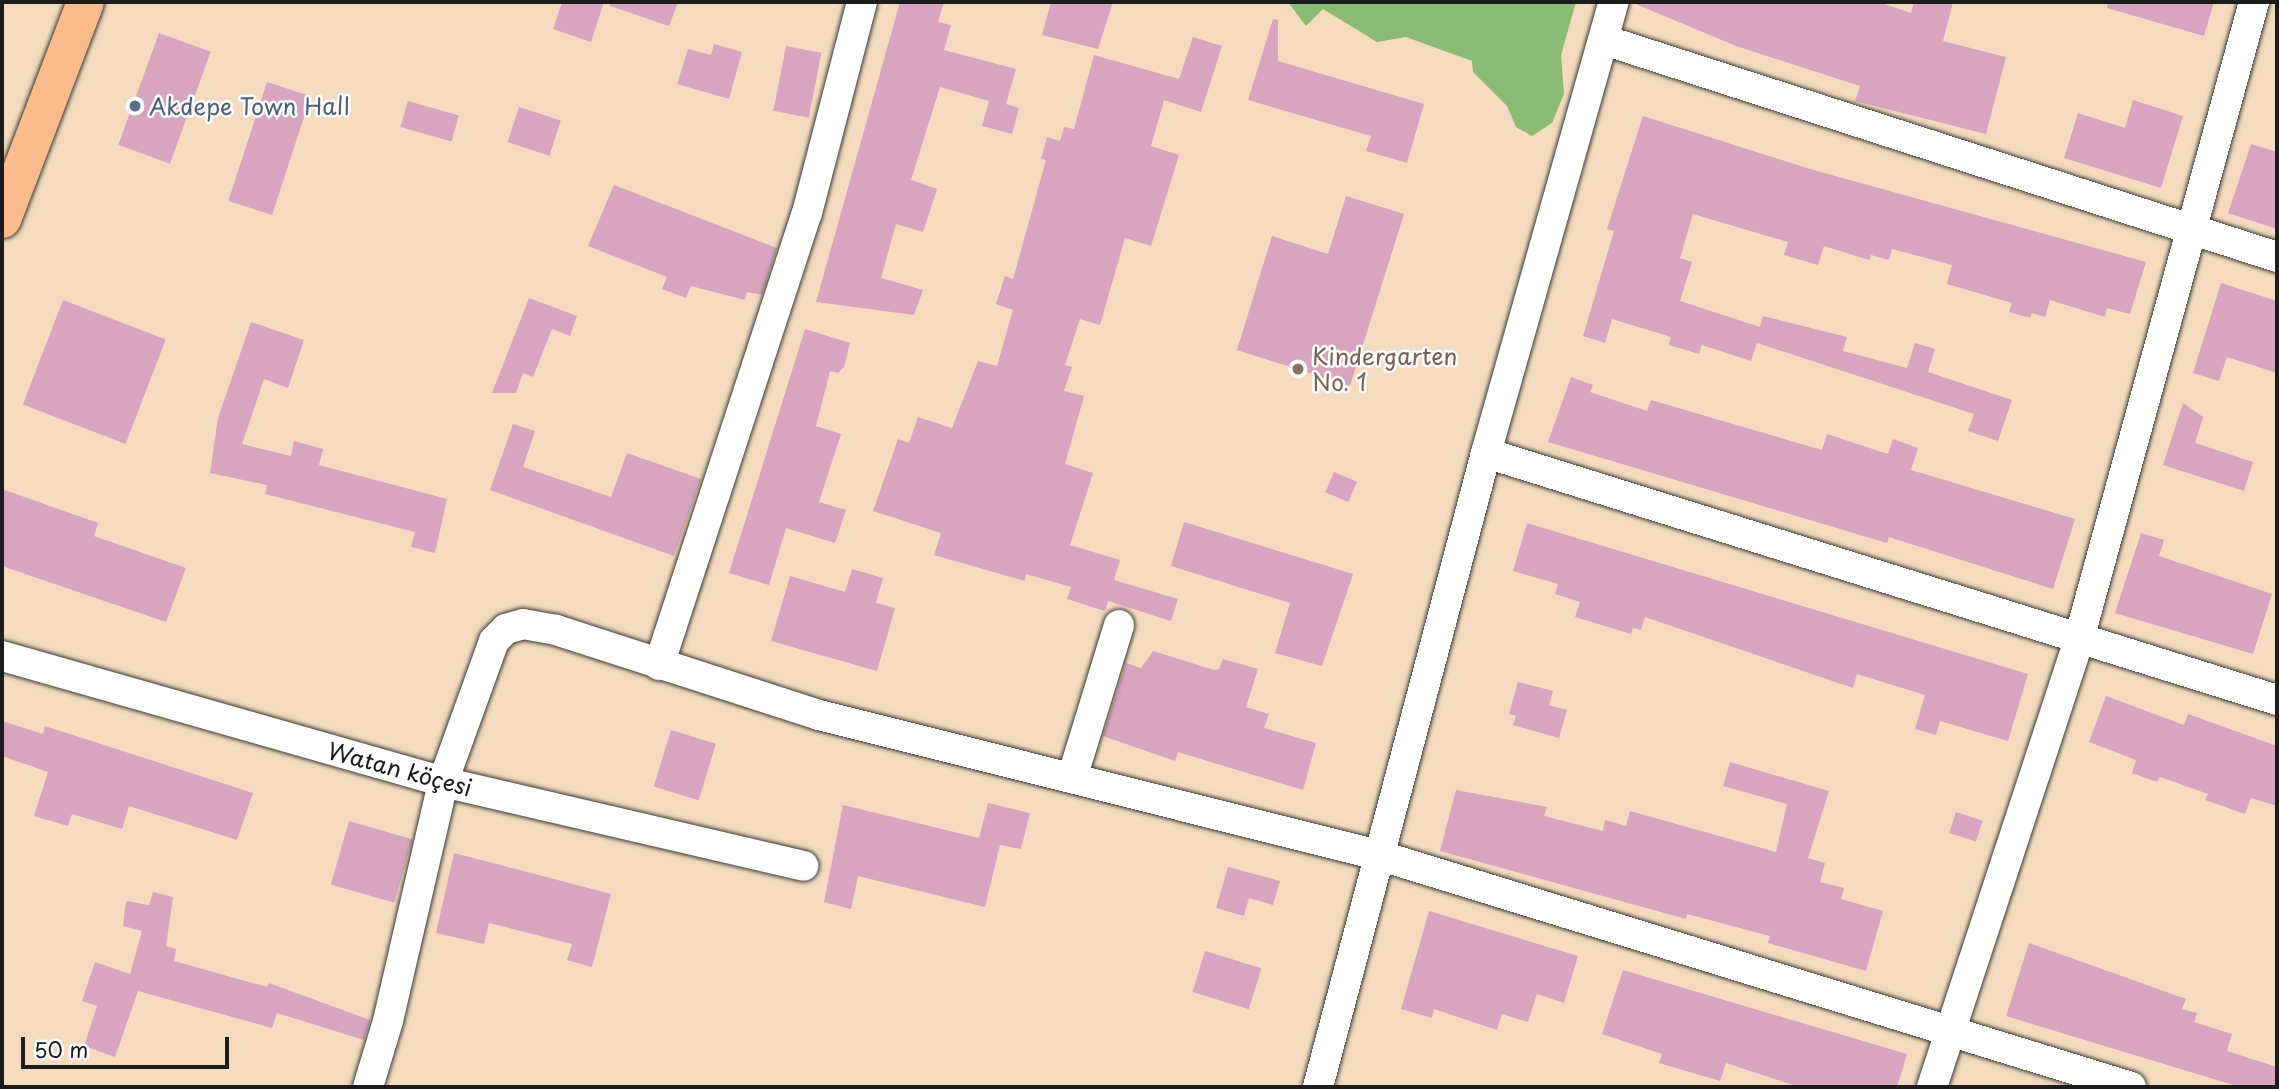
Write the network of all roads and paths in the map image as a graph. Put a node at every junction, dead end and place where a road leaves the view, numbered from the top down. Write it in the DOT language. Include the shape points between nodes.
graph roads {
  1 [pos="85,2"];
  2 [pos="862,2"];
  3 [pos="1614,2"];
  4 [pos="2254,2"];
  5 [pos="1604,40"];
  6 [pos="2,219"];
  7 [pos="2194,231"];
  8 [pos="2277,257"];
  9 [pos="1486,453"];
  10 [pos="1119,625"];
  11 [pos="2079,639"];
  12 [pos="2,656"];
  13 [pos="659,665"];
  14 [pos="2277,700"];
  15 [pos="1072,778"];
  16 [pos="443,782"];
  17 [pos="1378,855"];
  18 [pos="803,866"];
  19 [pos="1952,1032"];
  20 [pos="368,1087"];
  21 [pos="1318,1087"];
  22 [pos="1932,1087"];
  23 [pos="2131,1087"];
  1 -- 6 [label="main road"];
  2 -- 13 [label="street" via="807,213"];
  3 -- 5 [label="street"];
  4 -- 7 [label="street"];
  5 -- 7 [label="street"];
  5 -- 9 [label="street"];
  7 -- 8 [label="street"];
  7 -- 11 [label="street"];
  9 -- 11 [label="street"];
  9 -- 17 [label="street"];
  10 -- 15 [label="street"];
  11 -- 14 [label="street"];
  11 -- 19 [label="street"];
  12 -- 16 [label="street, Watan köçesi"];
  13 -- 15 [label="street" via="819,715"];
  13 -- 16 [label="street" via="538,625 506,629 494,641"];
  15 -- 17 [label="street"];
  16 -- 18 [label="street, Watan köçesi"];
  16 -- 20 [label="street" via="388,1021"];
  17 -- 19 [label="street"];
  17 -- 21 [label="street"];
  19 -- 22 [label="street"];
  19 -- 23 [label="street"];
}
